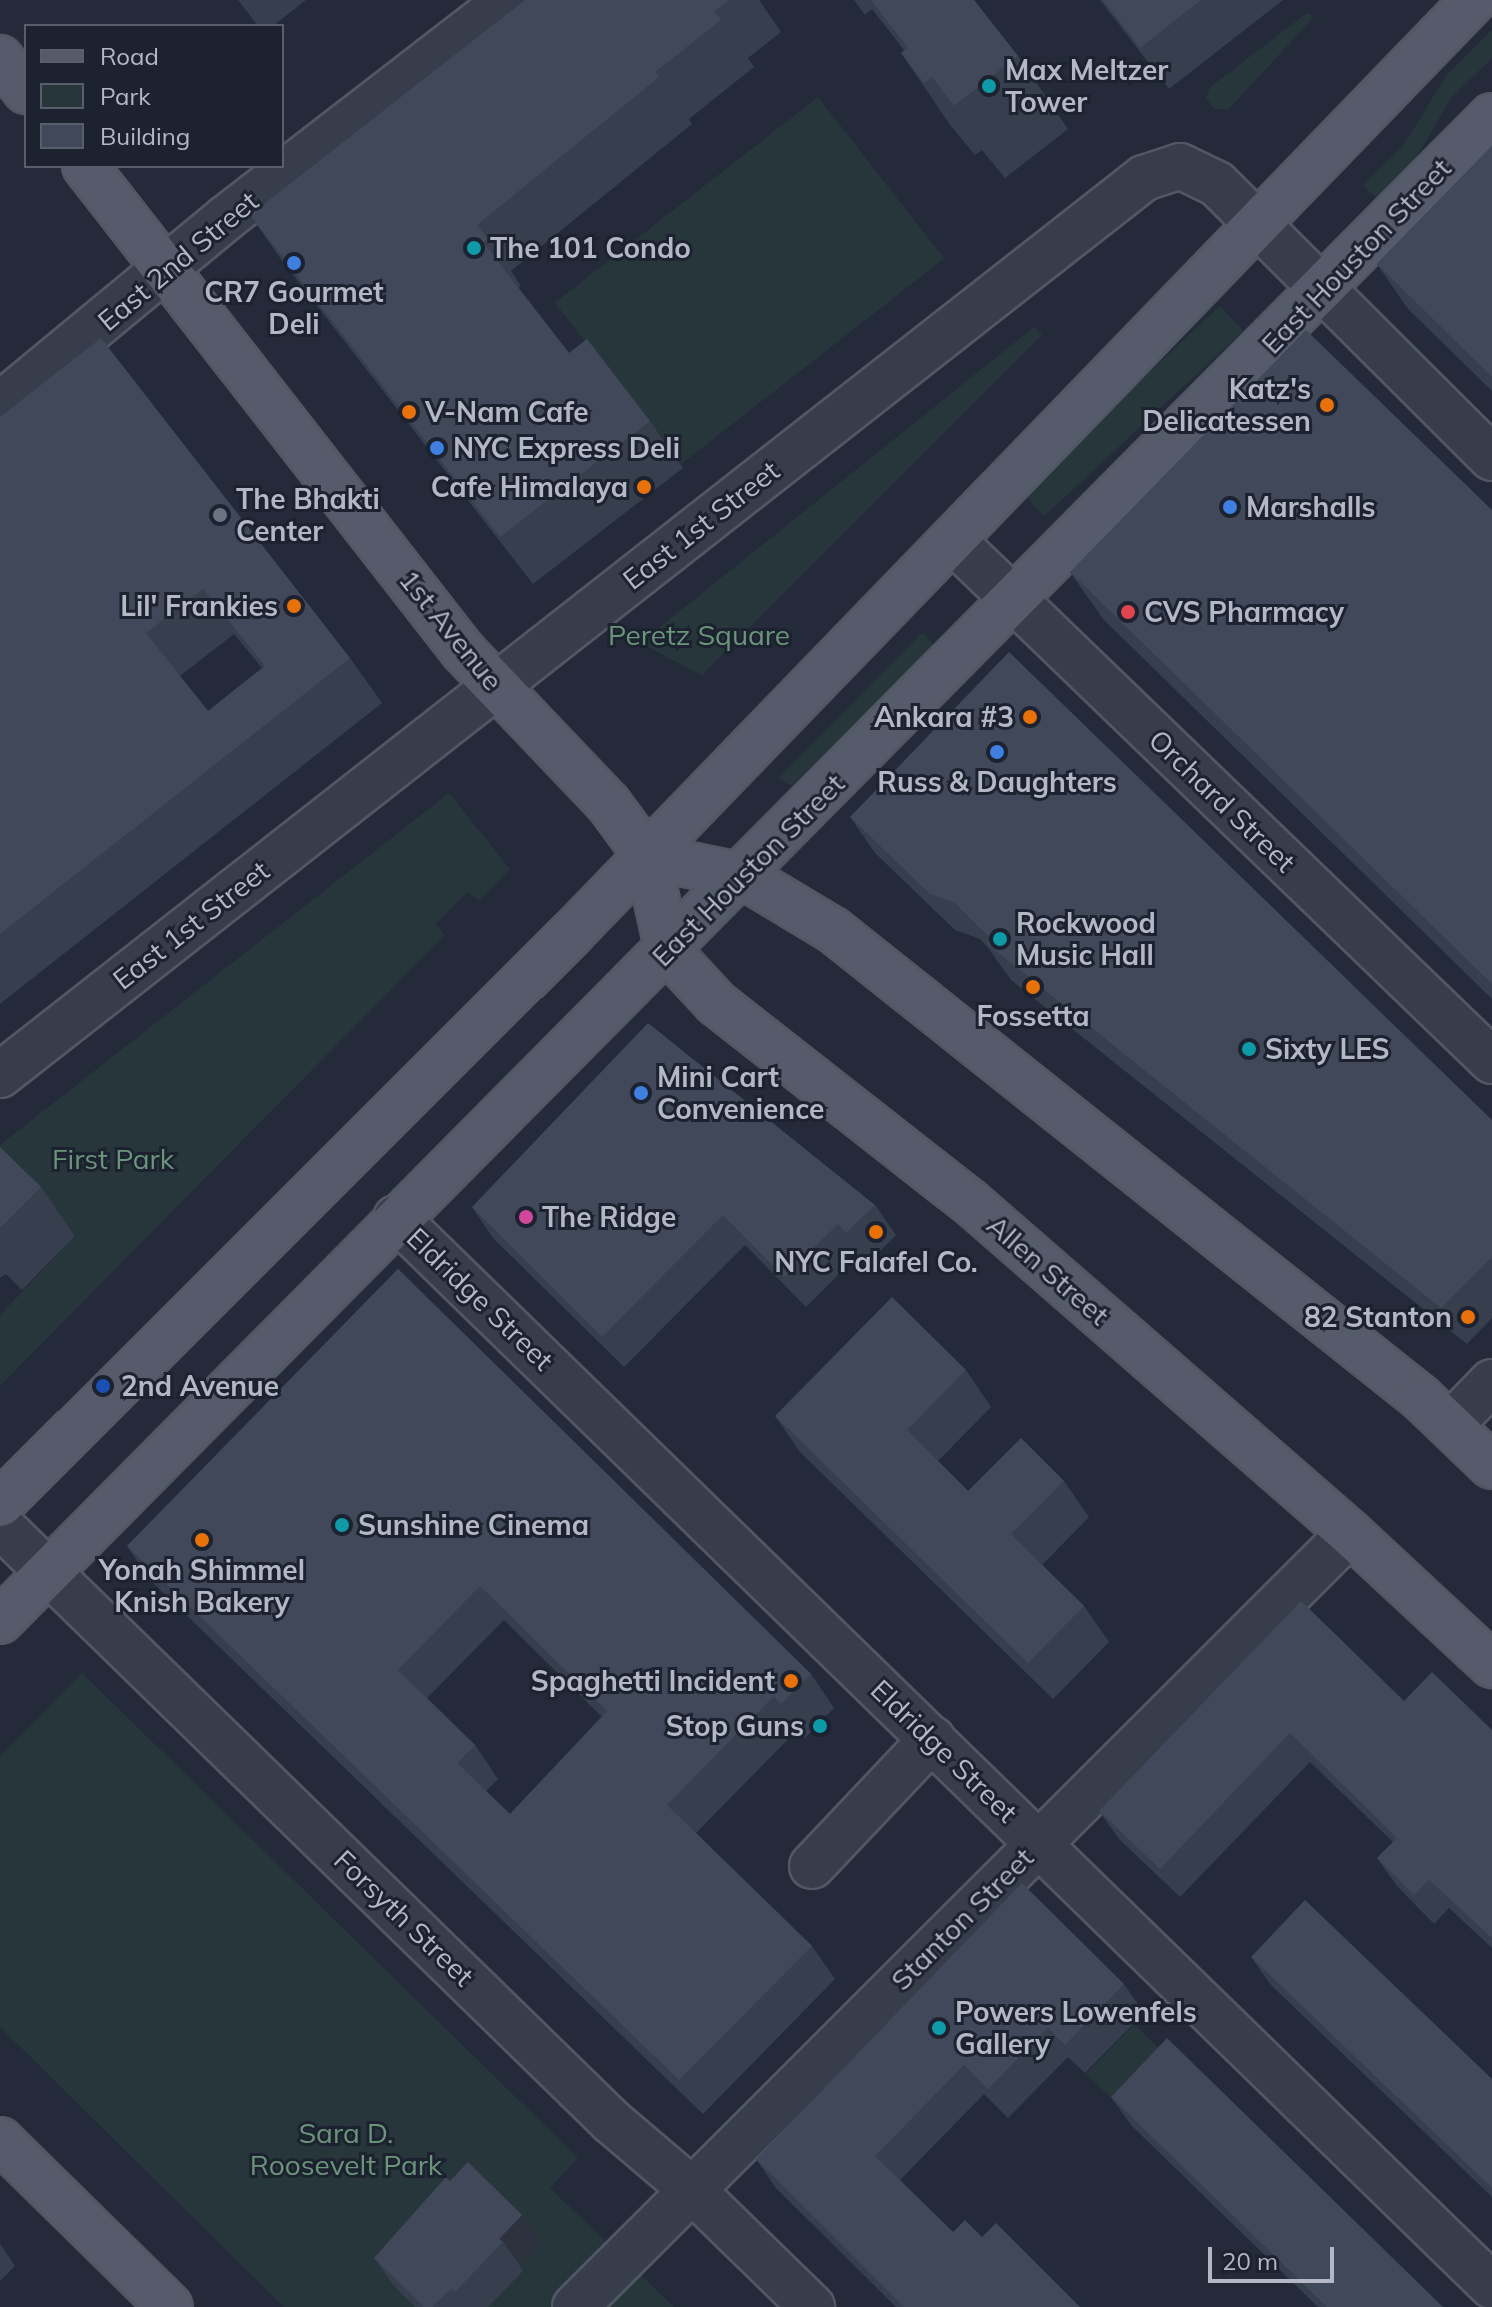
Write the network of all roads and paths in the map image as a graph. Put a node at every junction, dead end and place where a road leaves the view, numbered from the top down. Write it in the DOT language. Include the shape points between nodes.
graph roads {
  1 [pos="508,0"];
  2 [pos="1474,0"];
  3 [pos="0,58"];
  4 [pos="24,88"];
  5 [pos="1492,116"];
  6 [pos="87,168"];
  7 [pos="1257,224"];
  8 [pos="166,269"];
  9 [pos="1323,291"];
  10 [pos="0,405"];
  11 [pos="1492,458"];
  12 [pos="953,541"];
  13 [pos="1015,600"];
  14 [pos="496,687"];
  15 [pos="647,856"];
  16 [pos="743,876"];
  17 [pos="668,951"];
  18 [pos="1492,1061"];
  19 [pos="0,1075"];
  20 [pos="396,1218"];
  21 [pos="1492,1382"];
  22 [pos="1450,1425"];
  23 [pos="1492,1466"];
  24 [pos="0,1504"];
  25 [pos="0,1525"];
  26 [pos="1350,1533"];
  27 [pos="47,1571"];
  28 [pos="0,1621"];
  29 [pos="1492,1665"];
  30 [pos="932,1739"];
  31 [pos="1038,1843"];
  32 [pos="812,1866"];
  33 [pos="0,2140"];
  34 [pos="692,2190"];
  35 [pos="1492,2286"];
  36 [pos="170,2307"];
  37 [pos="575,2307"];
  38 [pos="812,2307"];
  1 -- 8 [label="street, East 2nd Street"];
  2 -- 7 [label="main road"];
  3 -- 4 [label="main road"];
  5 -- 9 [label="main road, East Houston Street"];
  6 -- 8 [label="main road, 1st Avenue"];
  7 -- 9 [label="street"];
  7 -- 12 [label="main road"];
  7 -- 14 [label="street, East 1st Street" via="1195,169 1180,166 1144,178"];
  8 -- 10 [label="street, East 2nd Street"];
  8 -- 14 [label="main road, 1st Avenue"];
  9 -- 11 [label="street"];
  9 -- 13 [label="main road, East Houston Street"];
  12 -- 13 [label="street, Orchard Street"];
  12 -- 15 [label="main road"];
  13 -- 16 [label="main road, East Houston Street"];
  13 -- 18 [label="street, Orchard Street"];
  14 -- 15 [label="main road, 1st Avenue" via="608,803"];
  14 -- 19 [label="street, East 1st Street"];
  15 -- 16 [label="main road"];
  15 -- 17 [label="main road"];
  15 -- 24 [label="main road"];
  16 -- 17 [label="main road, East Houston Street"];
  16 -- 22 [label="main road" via="833,930"];
  17 -- 20 [label="main road, East Houston Street"];
  17 -- 26 [label="main road, Allen Street" via="716,1003 970,1202"];
  20 -- 27 [label="main road, East Houston Street"];
  20 -- 30 [label="street, Eldridge Street"];
  21 -- 22 [label="street"];
  22 -- 23 [label="main road"];
  25 -- 27 [label="street, Forsyth Street"];
  26 -- 29 [label="main road, Allen Street"];
  26 -- 31 [label="street, Stanton Street"];
  27 -- 28 [label="main road, East Houston Street"];
  27 -- 34 [label="street, Forsyth Street" via="611,2121"];
  30 -- 31 [label="street, Eldridge Street"];
  30 -- 32 [label="street"];
  31 -- 34 [label="street, Stanton Street"];
  31 -- 35 [label="street, Eldridge Street"];
  33 -- 36 [label="main road"];
  34 -- 37 [label="street, Stanton Street"];
  34 -- 38 [label="street, Forsyth Street"];
}
